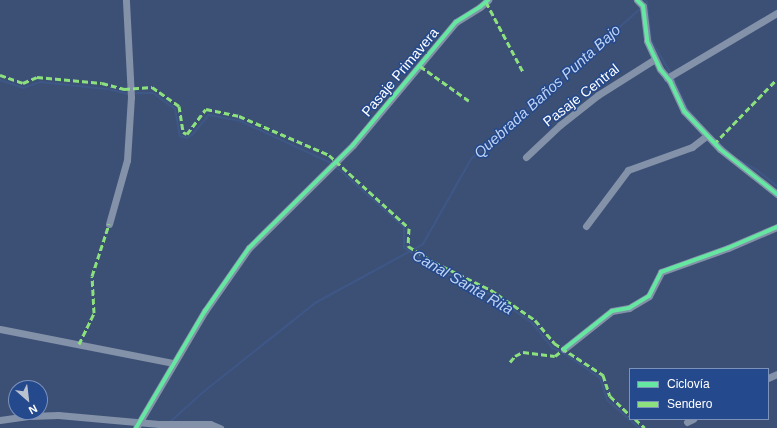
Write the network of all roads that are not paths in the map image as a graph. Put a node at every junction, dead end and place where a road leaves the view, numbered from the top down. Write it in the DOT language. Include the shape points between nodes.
graph roads {
  1 [pos="126,0"];
  2 [pos="488,0"];
  3 [pos="637,0"];
  4 [pos="777,13"];
  5 [pos="655,59"];
  6 [pos="667,78"];
  7 [pos="706,136"];
  8 [pos="526,157"];
  9 [pos="777,194"];
  10 [pos="109,224"];
  11 [pos="586,226"];
  12 [pos="777,227"];
  13 [pos="0,329"];
  14 [pos="564,350"];
  15 [pos="174,363"];
  16 [pos="0,420"];
  17 [pos="137,425"];
  18 [pos="220,428"];
  1 -- 10 [label="street" via="131,97 127,160"];
  2 -- 15 [label="street, Pasaje Primavera" via="456,22 396,96 334,164 249,248 205,310"];
  3 -- 5 [label="street" via="643,6 647,41"];
  4 -- 6 [label="street"];
  5 -- 6 [label="street"];
  5 -- 8 [label="street, Pasaje Central" via="598,94"];
  6 -- 7 [label="street" via="684,111"];
  7 -- 9 [label="street"];
  7 -- 11 [label="street" via="692,146 628,170"];
  12 -- 14 [label="street" via="661,272 649,296 629,308 612,311"];
  13 -- 15 [label="street"];
  15 -- 17 [label="street, Pasaje Primavera"];
  16 -- 17 [label="street" via="58,415"];
  17 -- 18 [label="street" via="210,424"];
}
